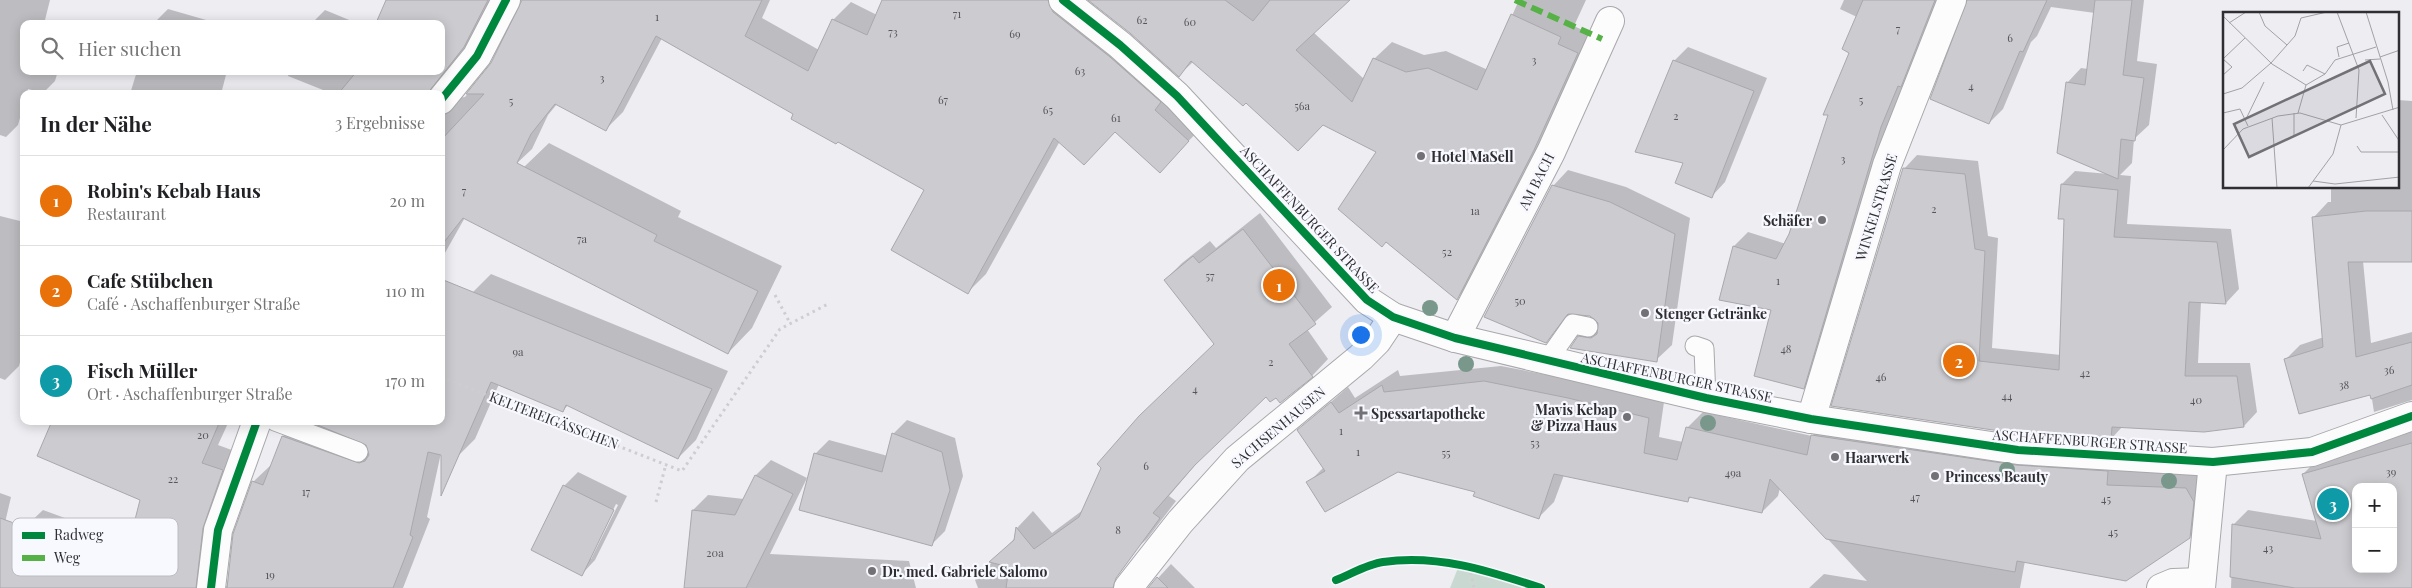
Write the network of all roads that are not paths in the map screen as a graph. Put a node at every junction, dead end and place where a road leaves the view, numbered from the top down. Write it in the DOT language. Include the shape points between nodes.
graph roads {
  1 [pos="506,0"];
  2 [pos="1063,0"];
  3 [pos="1952,0"];
  4 [pos="1610,22"];
  5 [pos="445,95"];
  6 [pos="1393,317"];
  7 [pos="1588,327"];
  8 [pos="1456,338"];
  9 [pos="1695,346"];
  10 [pos="1547,361"];
  11 [pos="1706,398"];
  12 [pos="2412,416"];
  13 [pos="1812,419"];
  14 [pos="257,425"];
  15 [pos="286,425"];
  16 [pos="358,452"];
  17 [pos="2213,462"];
  18 [pos="2201,585"];
  19 [pos="211,588"];
  20 [pos="1128,588"];
  21 [pos="2161,588"];
  1 -- 5 [label="street" via="477,56"];
  2 -- 6 [label="street, ASCHAFFENBURGER STRASSE" via="1177,96 1361,294"];
  3 -- 13 [label="street, WINKELSTRASSE" via="1888,166"];
  4 -- 8 [label="street, AM BACH" via="1551,152"];
  6 -- 8 [label="street, ASCHAFFENBURGER STRASSE"];
  6 -- 20 [label="street, SACHSENHAUSEN" via="1377,342 1361,357 1238,459 1180,522"];
  7 -- 10 [label="lane" via="1573,324"];
  8 -- 10 [label="street, ASCHAFFENBURGER STRASSE"];
  9 -- 11 [label="lane" via="1704,349"];
  10 -- 11 [label="street, ASCHAFFENBURGER STRASSE"];
  11 -- 13 [label="street, ASCHAFFENBURGER STRASSE"];
  12 -- 17 [label="street, ASCHAFFENBURGER STRASSE" via="2312,452"];
  13 -- 17 [label="street, ASCHAFFENBURGER STRASSE" via="2018,450"];
  14 -- 19 [label="street" via="218,530"];
  15 -- 16 [label="lane"];
  17 -- 18 [label="street"];
  18 -- 21 [label="street" via="2173,582"];
}
